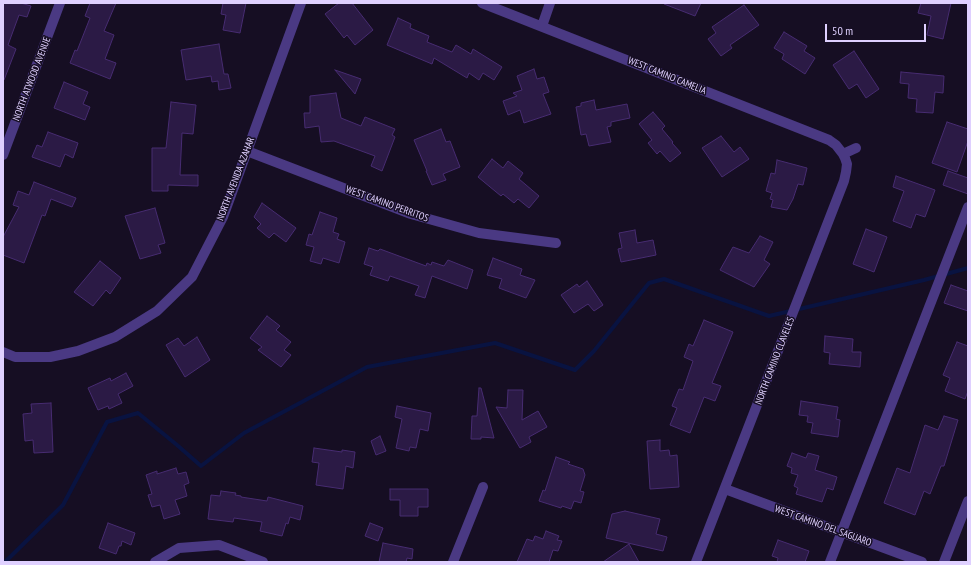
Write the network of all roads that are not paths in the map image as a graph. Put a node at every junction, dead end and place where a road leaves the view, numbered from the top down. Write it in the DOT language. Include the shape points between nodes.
graph roads {
  1 [pos="60,3"];
  2 [pos="301,3"];
  3 [pos="482,3"];
  4 [pos="550,3"];
  5 [pos="542,26"];
  6 [pos="856,148"];
  7 [pos="247,151"];
  8 [pos="3,155"];
  9 [pos="844,156"];
  10 [pos="968,207"];
  11 [pos="556,243"];
  12 [pos="3,352"];
  13 [pos="483,487"];
  14 [pos="725,490"];
  15 [pos="968,500"];
  16 [pos="841,532"];
  17 [pos="155,562"];
  18 [pos="263,562"];
  19 [pos="453,562"];
  20 [pos="696,562"];
  21 [pos="830,562"];
  22 [pos="922,562"];
  23 [pos="944,562"];
  1 -- 8 [label="street, NORTH ATWOOD AVENUE"];
  2 -- 7 [label="street, NORTH AVENIDA AZAHAR"];
  3 -- 5 [label="street, WEST CAMINO CAMELIA"];
  4 -- 5 [label="street"];
  5 -- 9 [label="street, WEST CAMINO CAMELIA" via="829,140"];
  6 -- 9 [label="street"];
  7 -- 11 [label="street, WEST CAMINO PERRITOS" via="411,214 479,233"];
  7 -- 12 [label="street, NORTH AVENIDA AZAHAR" via="223,217 192,277 157,311 115,337 78,351 50,356 15,357"];
  9 -- 14 [label="street, NORTH CAMINO CLAVELES" via="847,164 844,181"];
  10 -- 16 [label="street"];
  13 -- 19 [label="street"];
  14 -- 16 [label="street, WEST CAMINO DEL SAGUARO"];
  14 -- 20 [label="street, NORTH CAMINO CLAVELES"];
  15 -- 23 [label="street"];
  16 -- 21 [label="street"];
  16 -- 22 [label="street, WEST CAMINO DEL SAGUARO"];
  17 -- 18 [label="street" via="179,548 219,545"];
}
